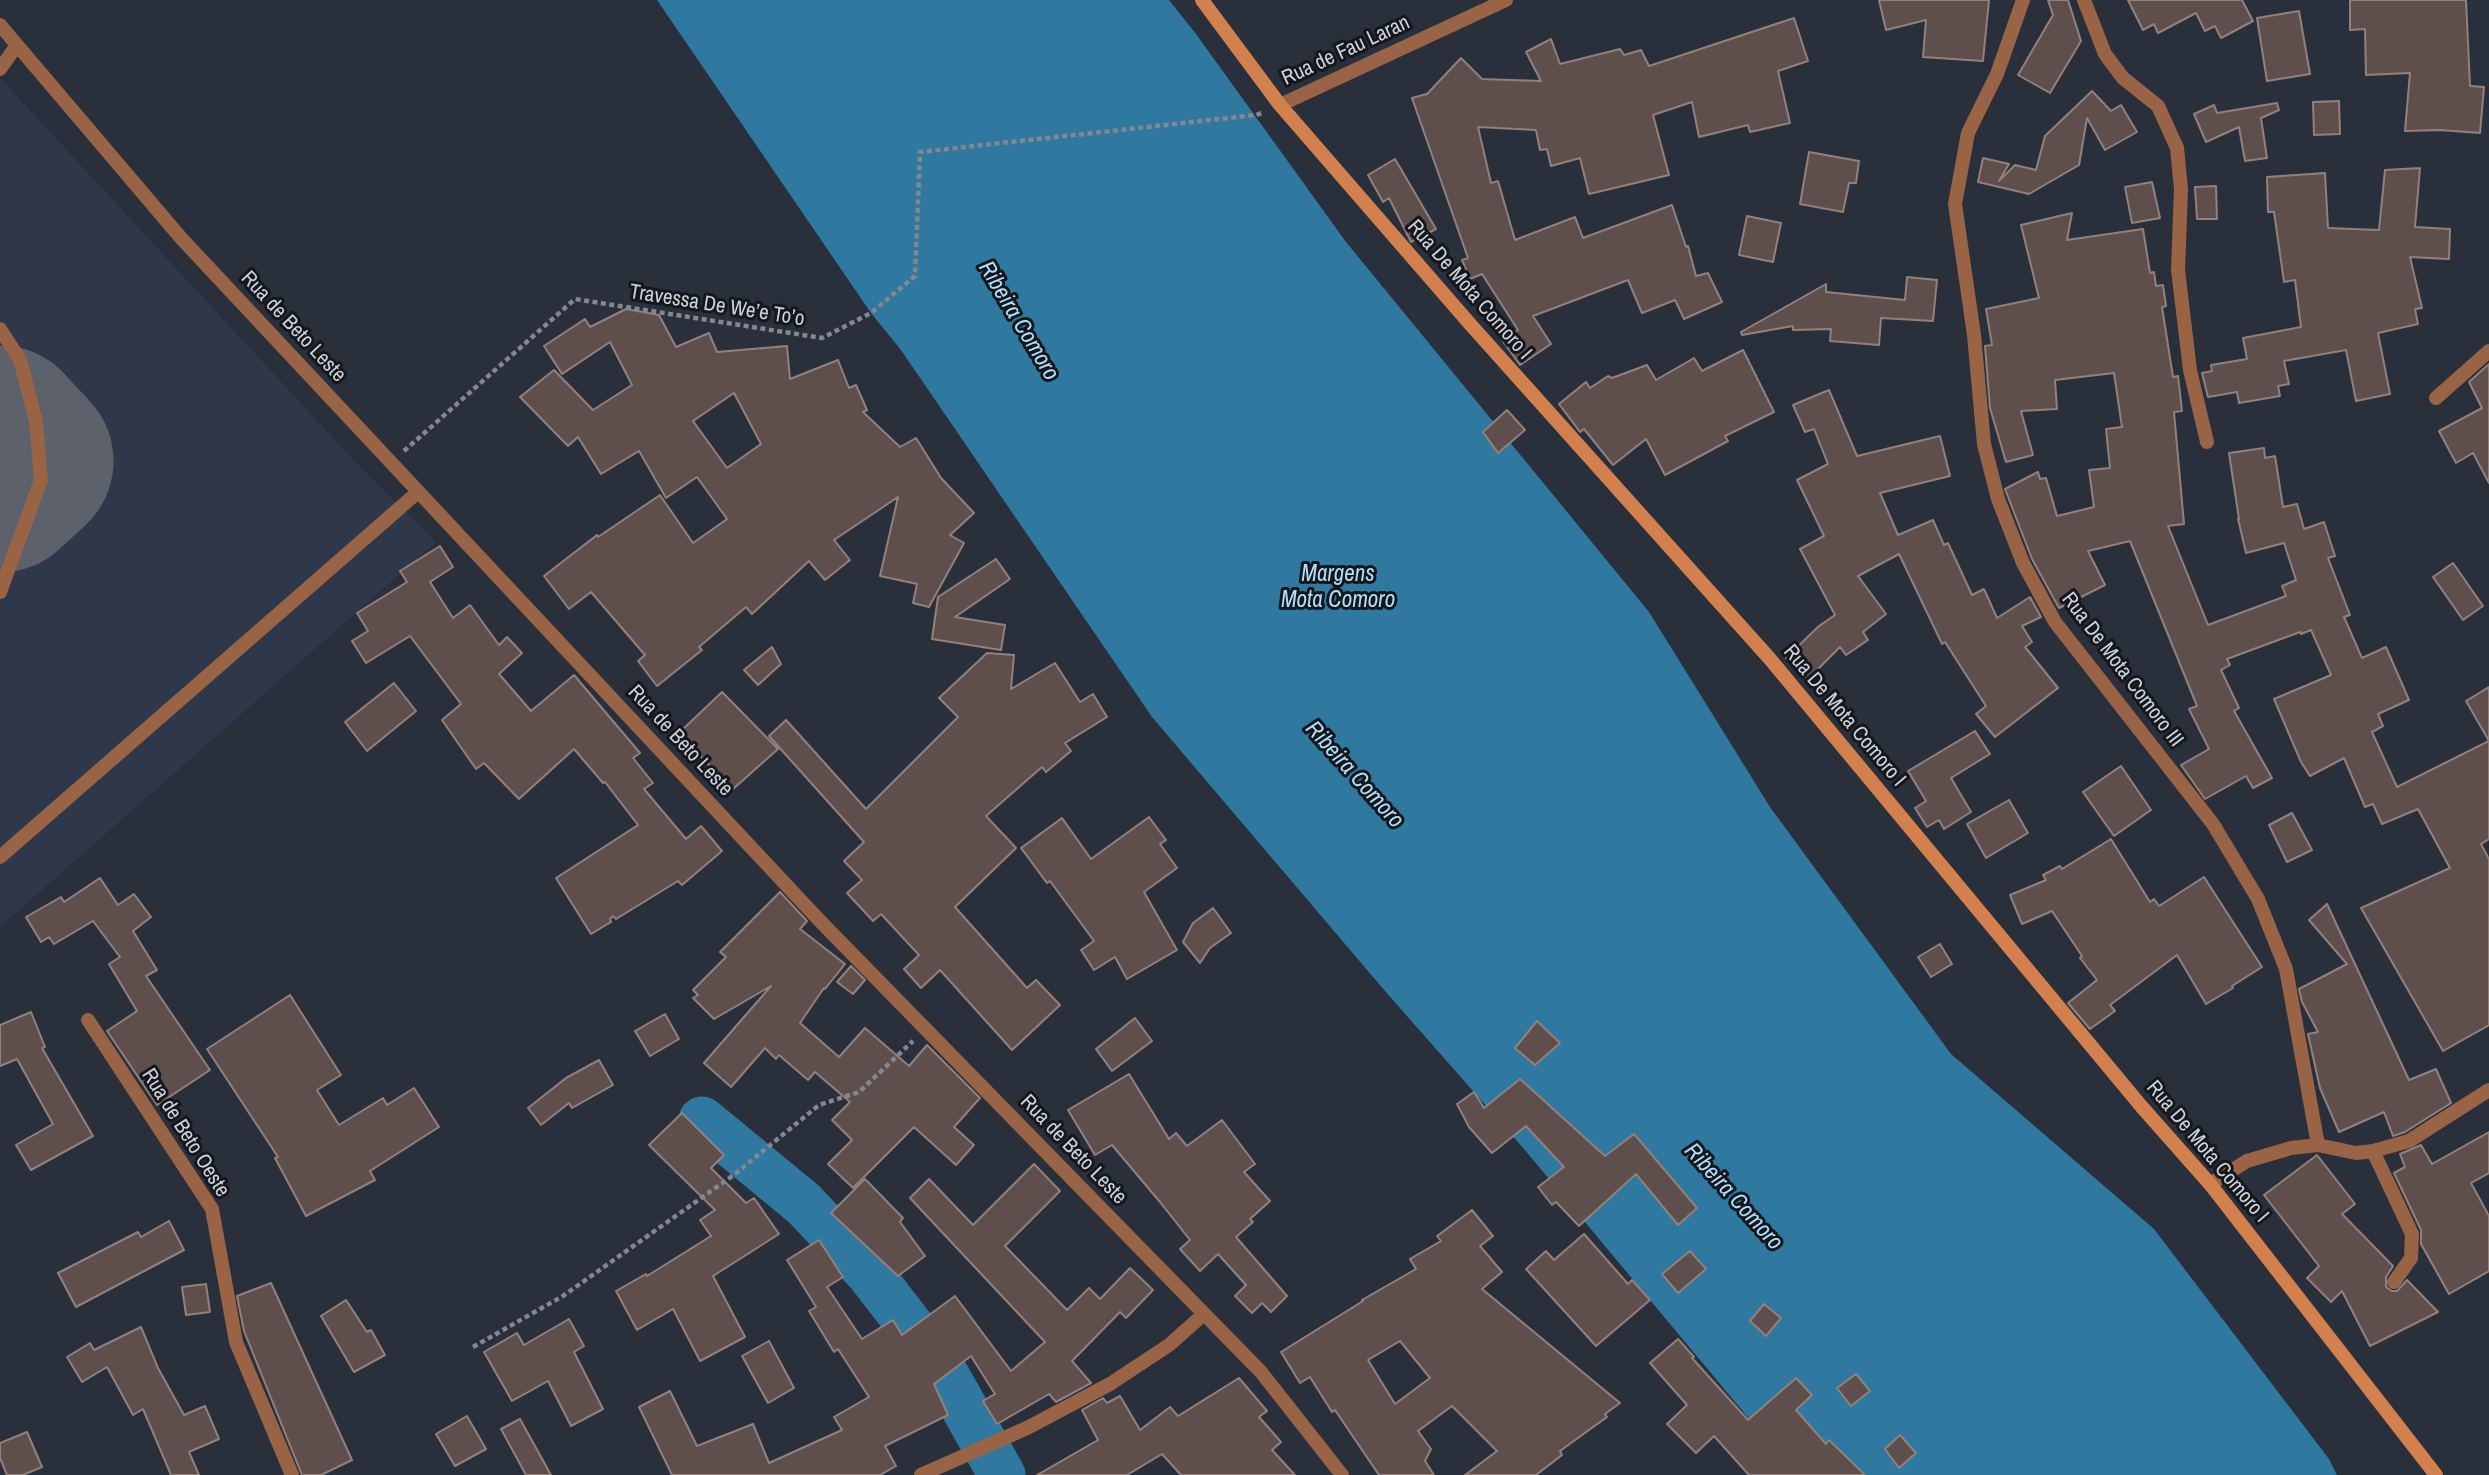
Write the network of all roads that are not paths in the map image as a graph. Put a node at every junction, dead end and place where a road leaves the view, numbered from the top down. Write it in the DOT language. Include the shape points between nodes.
graph roads {
  1 [pos="1202,0"];
  2 [pos="1506,0"];
  3 [pos="2023,0"];
  4 [pos="2084,0"];
  5 [pos="0,25"];
  6 [pos="18,45"];
  7 [pos="0,69"];
  8 [pos="1280,105"];
  9 [pos="0,329"];
  10 [pos="2489,351"];
  11 [pos="2436,398"];
  12 [pos="2207,442"];
  13 [pos="418,492"];
  14 [pos="0,592"];
  15 [pos="0,857"];
  16 [pos="88,1020"];
  17 [pos="2489,1090"];
  18 [pos="2318,1145"];
  19 [pos="2374,1152"];
  20 [pos="2210,1184"];
  21 [pos="2394,1282"];
  22 [pos="1205,1314"];
  23 [pos="292,1475"];
  24 [pos="921,1475"];
  25 [pos="1342,1475"];
  26 [pos="2436,1475"];
  1 -- 8 [label="street, Rua De Mota Comoro I"];
  2 -- 8 [label="street, Rua de Fau Laran"];
  3 -- 18 [label="street, Rua De Mota Comoro III" via="1997,74 1968,133 1955,204 1984,444 1998,499 2023,563 2055,622 2213,824 2258,899 2286,969"];
  4 -- 12 [label="street" via="2105,54 2123,78 2158,106 2177,148 2181,189 2178,270 2190,370"];
  5 -- 6 [label="street, Rua de Beto Leste"];
  6 -- 7 [label="street"];
  6 -- 13 [label="street, Rua de Beto Leste" via="181,238"];
  8 -- 20 [label="street, Rua De Mota Comoro I" via="1770,659"];
  9 -- 14 [label="street" via="20,360 36,421 41,480"];
  10 -- 11 [label="street"];
  13 -- 15 [label="street"];
  13 -- 22 [label="street, Rua de Beto Leste" via="820,921"];
  16 -- 23 [label="street, Rua de Beto Oeste" via="212,1209 236,1342"];
  17 -- 19 [label="street" via="2410,1141"];
  18 -- 19 [label="street"];
  18 -- 20 [label="street" via="2247,1161"];
  19 -- 21 [label="street" via="2412,1234 2411,1258"];
  20 -- 26 [label="street, Rua De Mota Comoro I"];
  22 -- 24 [label="street" via="1169,1345 1110,1384 1027,1428"];
  22 -- 25 [label="street, Rua de Beto Leste" via="1261,1372"];
}
